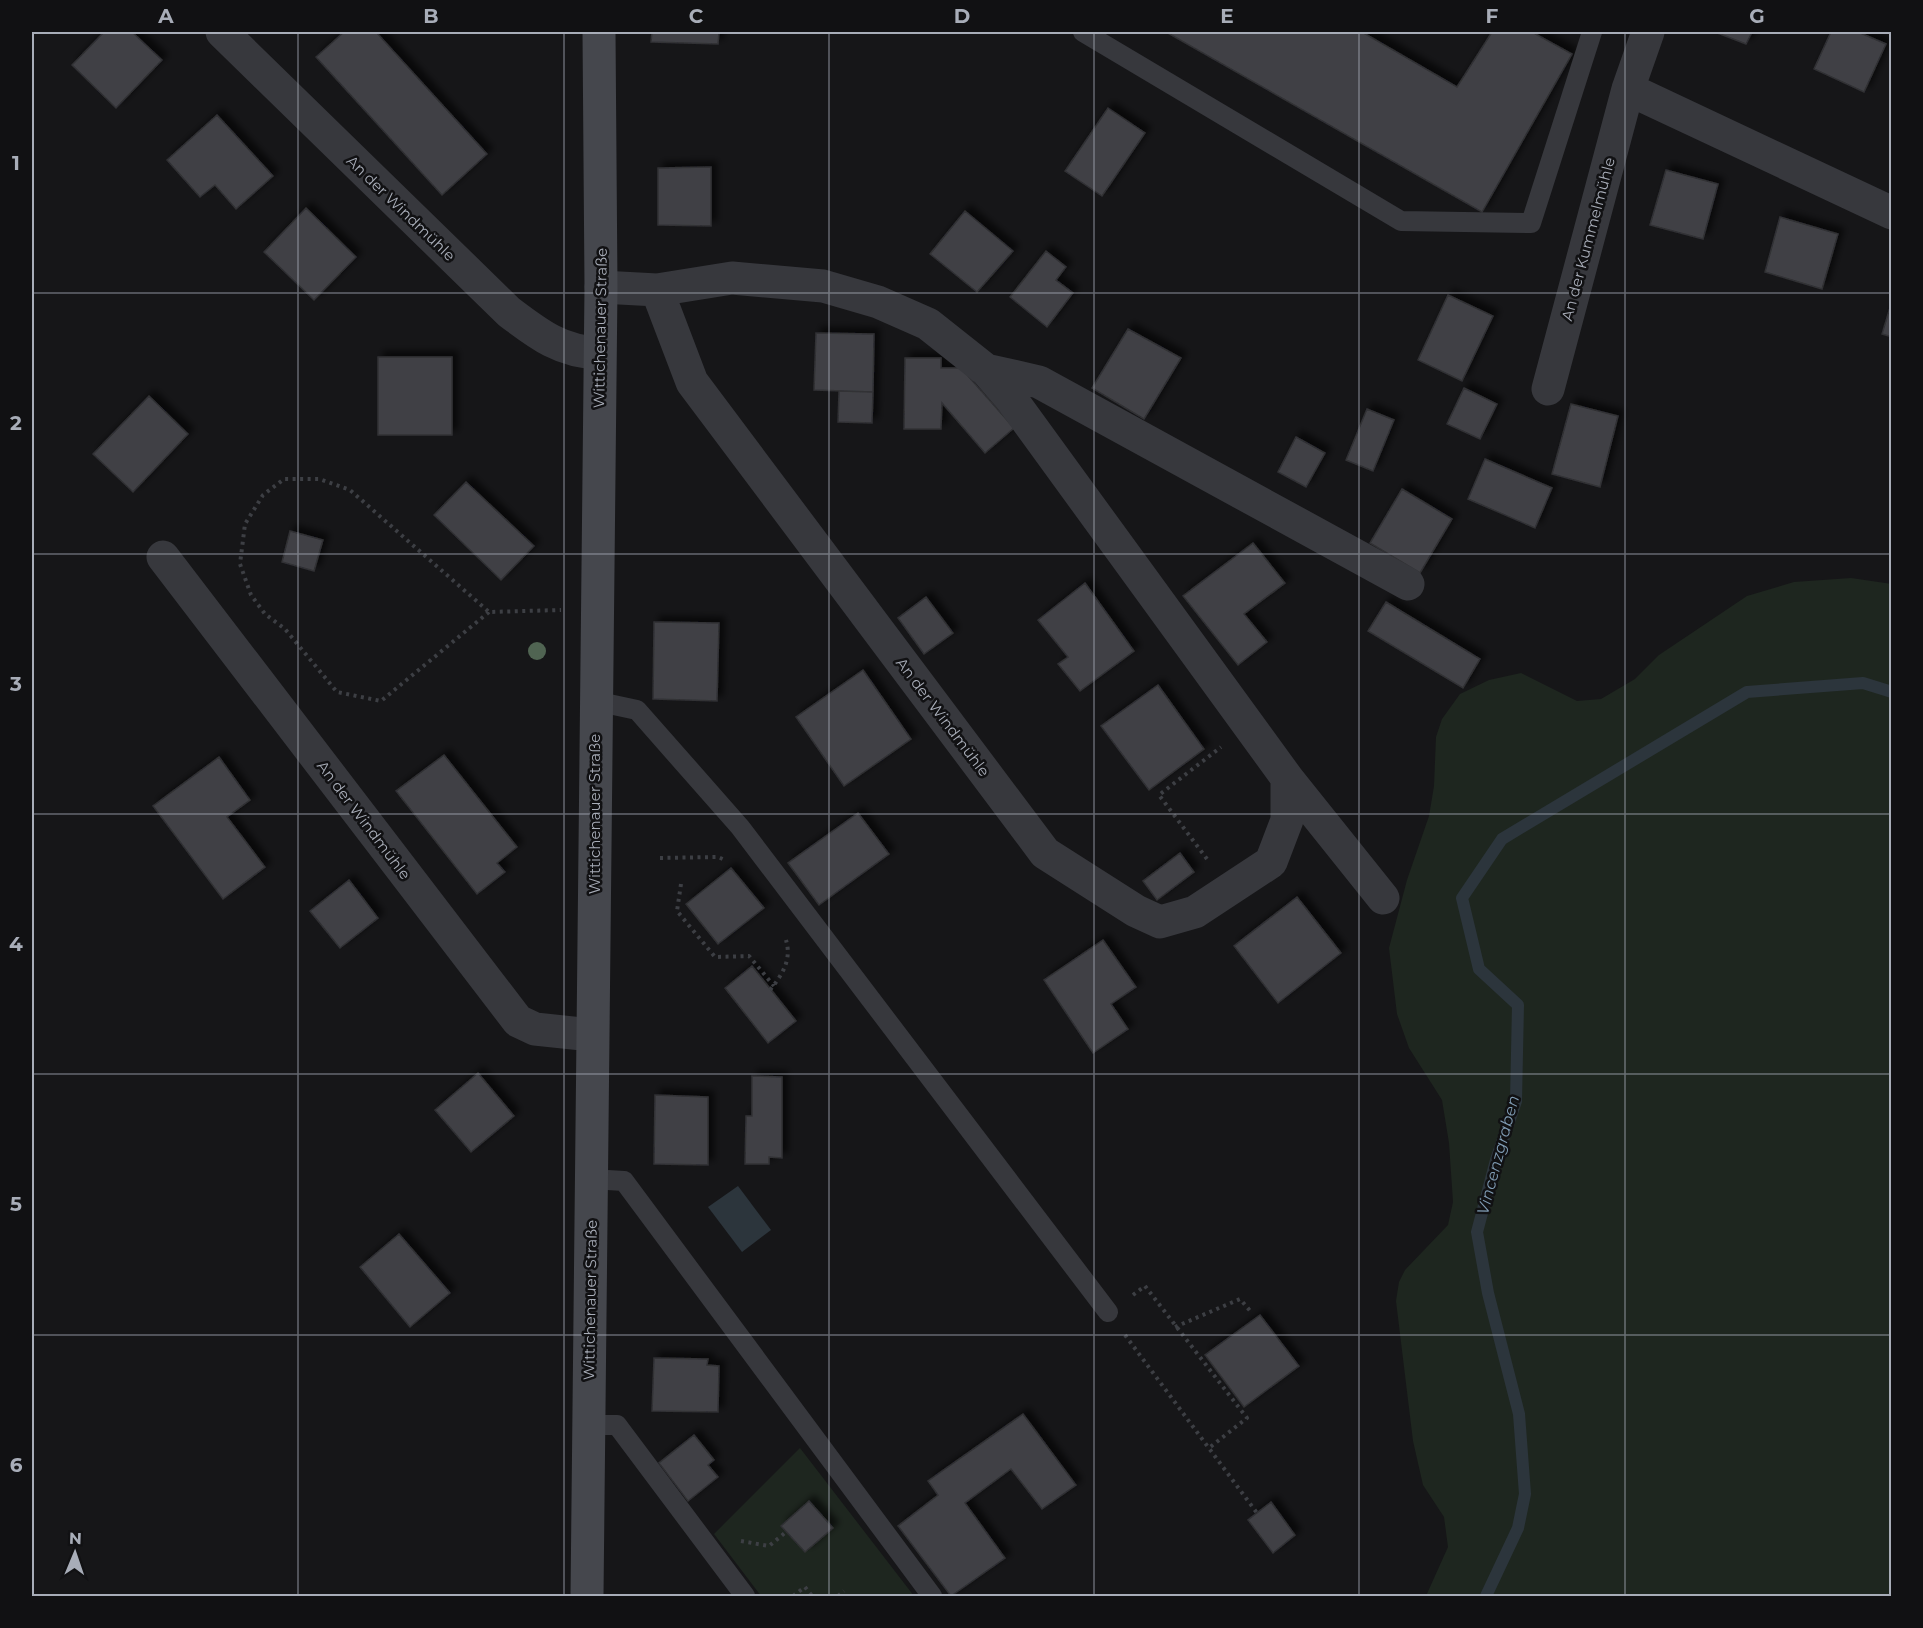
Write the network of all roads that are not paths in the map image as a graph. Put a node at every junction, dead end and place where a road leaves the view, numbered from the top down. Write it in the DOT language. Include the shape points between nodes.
graph roads {
  1 [pos="222,32"];
  2 [pos="599,32"];
  3 [pos="1083,32"];
  4 [pos="1592,32"];
  5 [pos="1647,32"];
  6 [pos="1628,89"];
  7 [pos="1892,213"];
  8 [pos="601,286"];
  9 [pos="657,290"];
  10 [pos="599,353"];
  11 [pos="986,370"];
  12 [pos="1548,389"];
  13 [pos="163,557"];
  14 [pos="1408,584"];
  15 [pos="595,701"];
  16 [pos="1287,778"];
  17 [pos="1383,898"];
  18 [pos="592,1035"];
  19 [pos="591,1179"];
  20 [pos="1108,1312"];
  21 [pos="589,1425"];
  22 [pos="587,1596"];
  23 [pos="745,1596"];
  24 [pos="932,1596"];
  1 -- 10 [label="street, An der Windmühle" via="509,312 551,343 569,350"];
  2 -- 8 [label="main road, Wittichenauer Straße"];
  3 -- 4 [label="lane" via="1401,221 1531,223"];
  5 -- 6 [label="street, An der Kummelmühle"];
  6 -- 7 [label="street"];
  6 -- 12 [label="street, An der Kummelmühle"];
  8 -- 9 [label="street"];
  8 -- 10 [label="main road, Wittichenauer Straße"];
  9 -- 11 [label="street" via="732,278 823,286 878,302 928,324"];
  9 -- 16 [label="street, An der Windmühle" via="692,382 1045,853 1160,922 1195,912 1271,862 1287,820"];
  10 -- 15 [label="main road, Wittichenauer Straße"];
  11 -- 14 [label="street" via="1040,381"];
  11 -- 16 [label="street" via="1012,400"];
  13 -- 18 [label="street, An der Windmühle" via="518,1021 535,1029"];
  15 -- 18 [label="main road, Wittichenauer Straße"];
  15 -- 20 [label="lane" via="637,710 740,827"];
  16 -- 17 [label="street"];
  18 -- 19 [label="main road, Wittichenauer Straße"];
  19 -- 21 [label="main road, Wittichenauer Straße"];
  19 -- 24 [label="lane" via="624,1181"];
  21 -- 22 [label="main road, Wittichenauer Straße"];
  21 -- 23 [label="lane" via="617,1425"];
}
